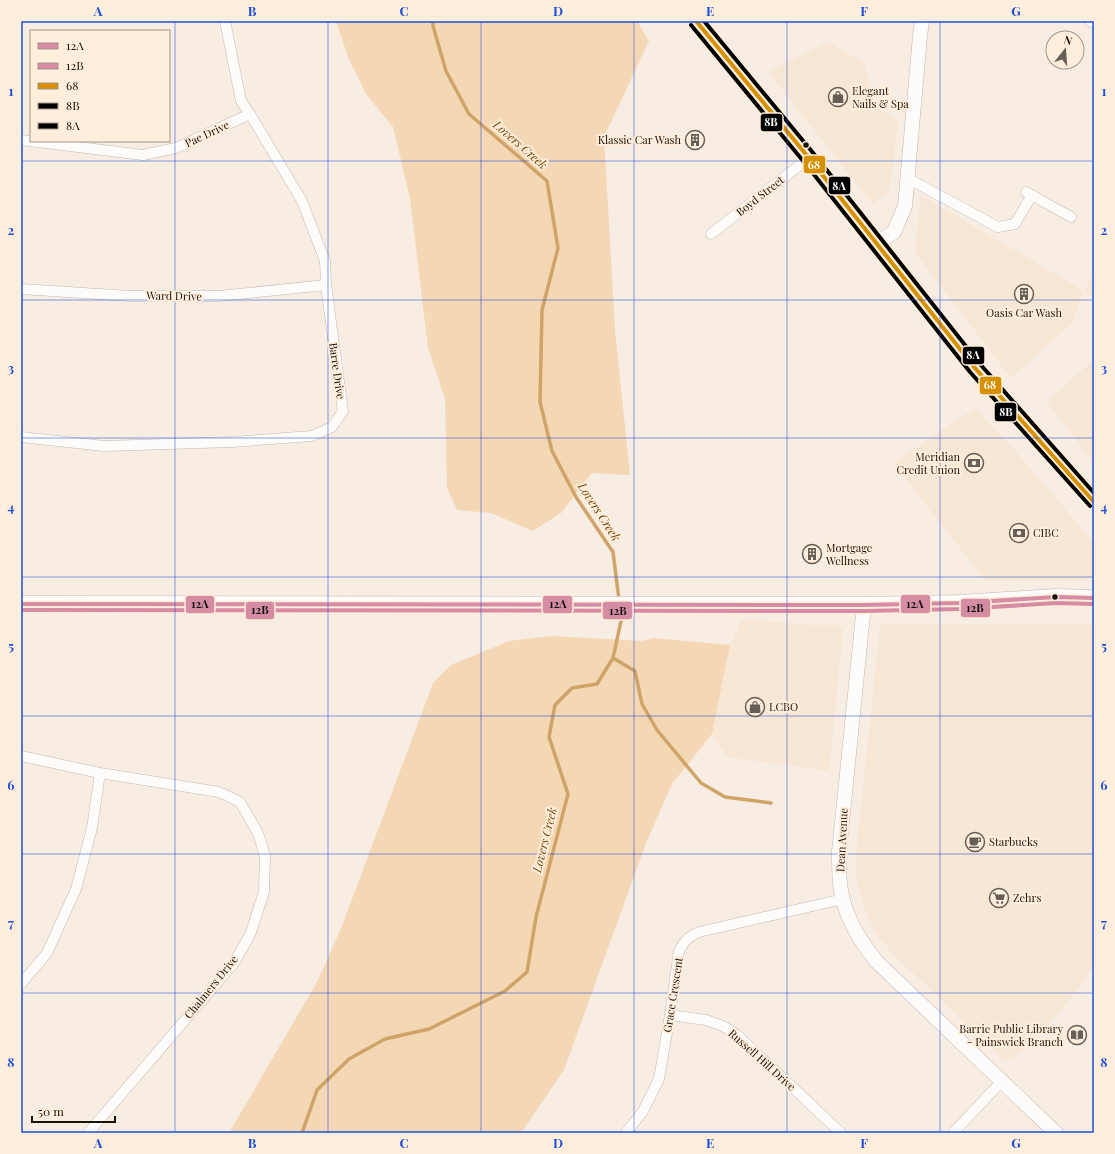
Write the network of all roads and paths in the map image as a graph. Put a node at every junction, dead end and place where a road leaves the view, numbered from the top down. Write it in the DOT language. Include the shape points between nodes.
graph roads {
  1 [pos="225,21"];
  2 [pos="696,21"];
  3 [pos="922,21"];
  4 [pos="1090,21"];
  5 [pos="1094,23"];
  6 [pos="250,114"];
  7 [pos="37,142"];
  8 [pos="809,158"];
  9 [pos="907,178"];
  10 [pos="1071,216"];
  11 [pos="711,234"];
  12 [pos="877,243"];
  13 [pos="326,285"];
  14 [pos="21,289"];
  15 [pos="21,437"];
  16 [pos="1094,502"];
  17 [pos="1094,591"];
  18 [pos="1056,597"];
  19 [pos="1094,598"];
  20 [pos="21,604"];
  21 [pos="864,605"];
  22 [pos="21,756"];
  23 [pos="100,773"];
  24 [pos="843,899"];
  25 [pos="21,984"];
  26 [pos="670,1015"];
  27 [pos="1002,1081"];
  28 [pos="88,1133"];
  29 [pos="626,1133"];
  30 [pos="841,1133"];
  31 [pos="953,1133"];
  32 [pos="1056,1133"];
  1 -- 6 [label="street, Barre Drive" via="241,101"];
  2 -- 8 [label="main road"];
  3 -- 9 [label="street"];
  4 -- 5 [label="street"];
  6 -- 7 [label="street, Pae Drive" via="176,148 143,155"];
  6 -- 13 [label="street, Barre Drive" via="302,201 325,261"];
  8 -- 11 [label="street, Boyd Street"];
  8 -- 12 [label="street"];
  9 -- 10 [label="street" via="998,227 1015,224 1029,194"];
  9 -- 12 [label="street" via="905,206 894,232"];
  12 -- 16 [label="main road" via="975,368"];
  13 -- 14 [label="street, Ward Drive" via="219,296 130,296"];
  13 -- 15 [label="street, Barre Drive" via="343,411 332,427 312,436 104,446"];
  17 -- 18 [label="main road" via="1072,591"];
  18 -- 19 [label="main road"];
  18 -- 21 [label="main road"];
  20 -- 21 [label="main road"];
  21 -- 24 [label="street, Dean Avenue" via="839,852"];
  22 -- 23 [label="street, Chalmers Drive"];
  23 -- 25 [label="street" via="92,828 76,889 47,953"];
  23 -- 28 [label="street, Chalmers Drive" via="219,792 240,802 258,833 265,856 264,892 250,935 234,963"];
  24 -- 26 [label="street, Grace Crescent" via="690,936 679,951"];
  24 -- 27 [label="street, Dean Avenue" via="858,935 877,962"];
  26 -- 29 [label="street, Grace Crescent" via="659,1079 643,1111"];
  26 -- 30 [label="street, Russell Hill Drive" via="706,1020 723,1026 737,1035"];
  27 -- 31 [label="street"];
  27 -- 32 [label="street, Dean Avenue"];
}
